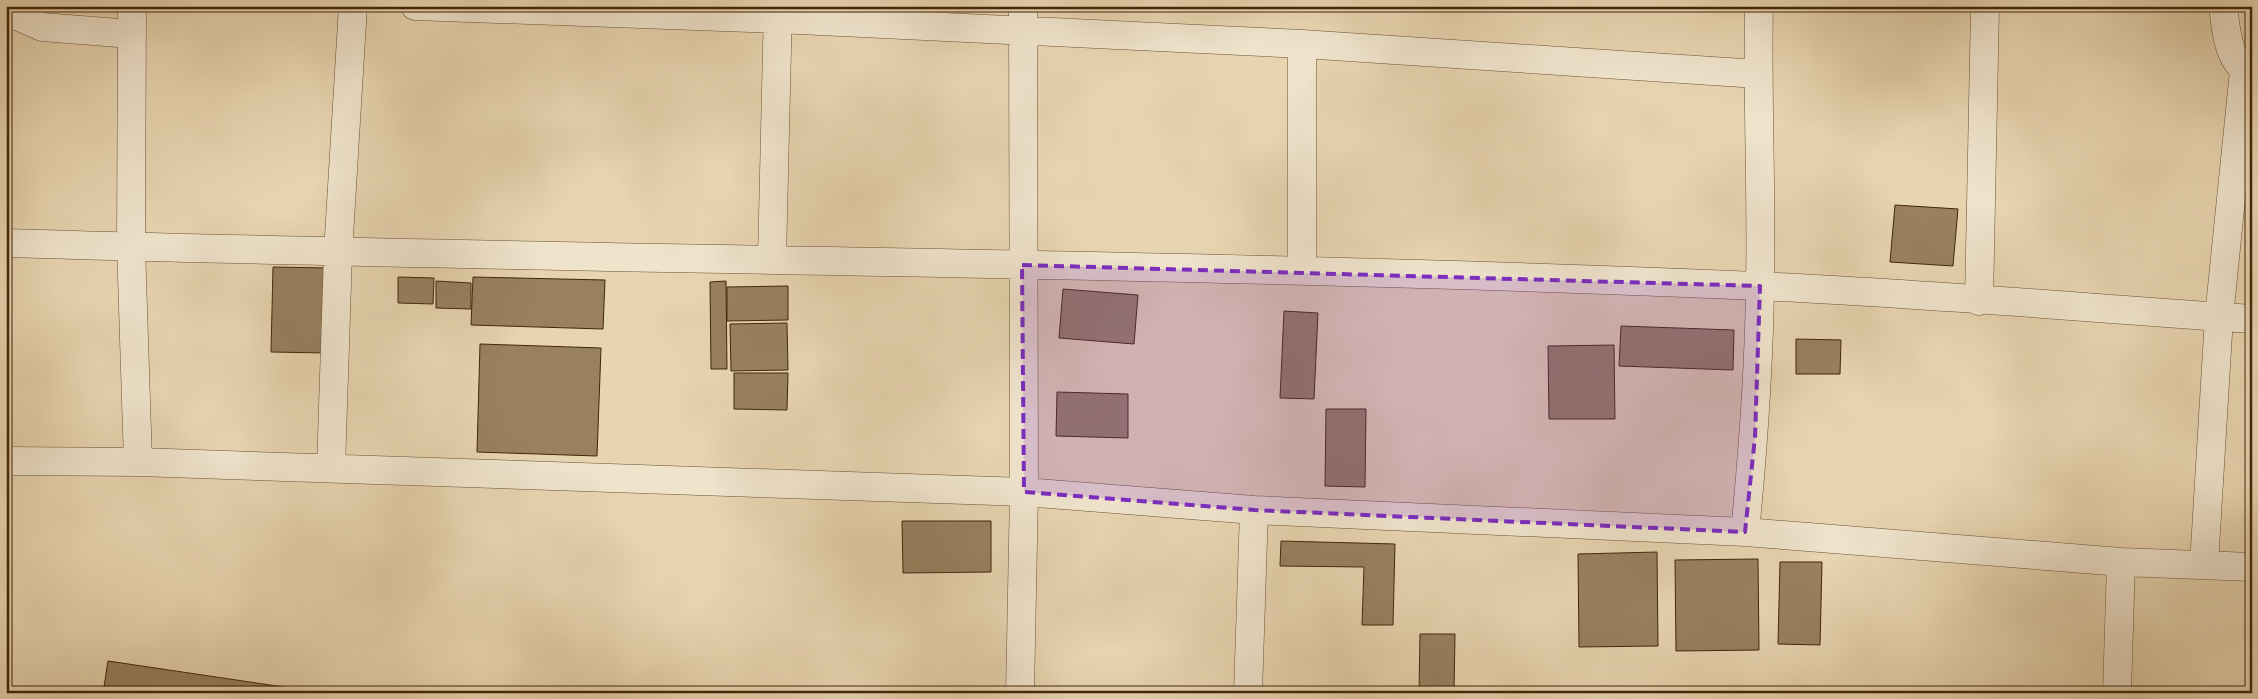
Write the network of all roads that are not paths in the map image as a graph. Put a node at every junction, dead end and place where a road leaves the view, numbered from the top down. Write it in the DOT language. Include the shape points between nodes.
graph roads {
  1 [pos="132,6"];
  2 [pos="353,6"];
  3 [pos="415,6"];
  4 [pos="1760,6"];
  5 [pos="1985,6"];
  6 [pos="2223,6"];
  7 [pos="6,11"];
  8 [pos="778,12"];
  9 [pos="1023,18"];
  10 [pos="132,34"];
  11 [pos="1302,44"];
  12 [pos="2248,72"];
  13 [pos="1758,74"];
  14 [pos="6,243"];
  15 [pos="131,246"];
  16 [pos="338,252"];
  17 [pos="772,259"];
  18 [pos="1022,265"];
  19 [pos="1302,272"];
  20 [pos="1760,286"];
  21 [pos="1978,301"];
  22 [pos="2219,317"];
  23 [pos="2252,319"];
  24 [pos="6,461"];
  25 [pos="138,462"];
  26 [pos="331,468"];
  27 [pos="1024,492"];
  28 [pos="1254,510"];
  29 [pos="1745,532"];
  30 [pos="2121,562"];
  31 [pos="2204,565"];
  32 [pos="2252,567"];
  33 [pos="1020,693"];
  34 [pos="1248,693"];
  35 [pos="2117,693"];
  1 -- 10 [label="street"];
  2 -- 16 [label="street"];
  3 -- 8 [label="street"];
  4 -- 13 [label="street"];
  5 -- 21 [label="street"];
  6 -- 12 [label="street" via="2228,44"];
  7 -- 10 [label="street" via="42,28"];
  8 -- 9 [label="street"];
  8 -- 17 [label="street"];
  9 -- 11 [label="street"];
  9 -- 18 [label="street"];
  10 -- 15 [label="street"];
  11 -- 13 [label="street"];
  11 -- 19 [label="street"];
  12 -- 22 [label="street"];
  13 -- 20 [label="street"];
  14 -- 15 [label="street"];
  15 -- 16 [label="street"];
  15 -- 25 [label="street"];
  16 -- 17 [label="street"];
  16 -- 26 [label="street"];
  17 -- 18 [label="street"];
  18 -- 19 [label="street"];
  18 -- 27 [label="street"];
  19 -- 20 [label="street"];
  20 -- 21 [label="street"];
  20 -- 29 [label="street" via="1755,437"];
  21 -- 22 [label="street"];
  22 -- 23 [label="street"];
  22 -- 31 [label="street"];
  24 -- 25 [label="street"];
  25 -- 26 [label="street"];
  26 -- 27 [label="street"];
  27 -- 28 [label="street"];
  27 -- 33 [label="street"];
  28 -- 29 [label="street"];
  28 -- 34 [label="street"];
  29 -- 30 [label="street"];
  30 -- 31 [label="street"];
  30 -- 35 [label="street"];
  31 -- 32 [label="street"];
}
